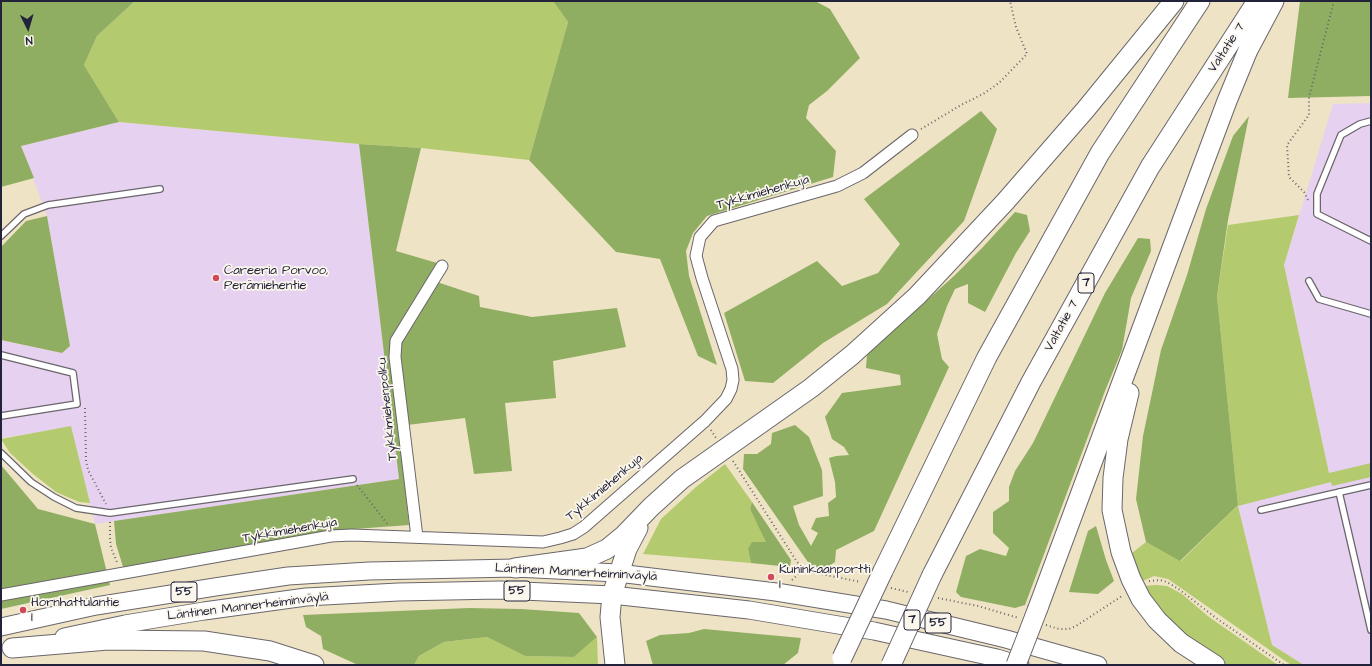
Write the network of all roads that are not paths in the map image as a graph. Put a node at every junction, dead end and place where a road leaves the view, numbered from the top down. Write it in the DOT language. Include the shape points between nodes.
graph roads {
  1 [pos="1174,1"];
  2 [pos="1200,1"];
  3 [pos="1257,1"];
  4 [pos="1274,1"];
  5 [pos="1371,122"];
  6 [pos="912,135"];
  7 [pos="160,189"];
  8 [pos="1,236"];
  9 [pos="1371,241"];
  10 [pos="442,266"];
  11 [pos="1160,280"];
  12 [pos="1309,281"];
  13 [pos="1371,314"];
  14 [pos="1,355"];
  15 [pos="1,416"];
  16 [pos="1,453"];
  17 [pos="353,479"];
  18 [pos="1371,485"];
  19 [pos="1339,492"];
  20 [pos="652,507"];
  21 [pos="1261,510"];
  22 [pos="416,537"];
  23 [pos="515,568"];
  24 [pos="618,573"];
  25 [pos="1,595"];
  26 [pos="612,595"];
  27 [pos="1,627"];
  28 [pos="1371,630"];
  29 [pos="7,649"];
  30 [pos="841,662"];
  31 [pos="314,665"];
  32 [pos="615,665"];
  33 [pos="891,665"];
  34 [pos="1016,665"];
  35 [pos="1020,665"];
  36 [pos="1098,665"];
  37 [pos="1215,665"];
  1 -- 20 [label="highway" via="1086,109 918,296 811,388 682,479"];
  2 -- 30 [label="highway, bridge" via="1100,152 987,357 884,579"];
  3 -- 33 [label="highway, Valtatie 7 / 7, bridge" via="1150,167 1031,382 932,575"];
  4 -- 11 [label="highway" via="1245,57"];
  5 -- 9 [label="lane" via="1360,124 1341,135 1317,194 1317,214"];
  6 -- 22 [label="street, Tykkimiehenkuja" via="863,173 837,186 714,222 700,237 696,256 732,369 731,389 726,399 705,421 584,527 573,534 543,542"];
  7 -- 8 [label="lane" via="48,205 24,214"];
  10 -- 22 [label="street, Tykkimiehenpolku" via="396,340 395,357"];
  11 -- 34 [label="highway, bridge" via="1041,616"];
  11 -- 37 [label="highway" via="1118,439 1112,510 1121,552 1141,599 1157,620 1181,643"];
  12 -- 13 [label="lane" via="1319,298"];
  14 -- 15 [label="lane" via="73,373 77,404"];
  16 -- 17 [label="lane" via="31,482 54,497 76,508 110,513"];
  18 -- 19 [label="lane"];
  19 -- 21 [label="lane"];
  19 -- 28 [label="lane"];
  20 -- 23 [label="highway" via="607,549 587,558"];
  20 -- 24 [label="highway" via="627,549"];
  22 -- 25 [label="street, Tykkimiehenkuja" via="331,536"];
  23 -- 24 [label="main road, Läntinen Mannerheiminväylä / 55"];
  23 -- 27 [label="main road, Läntinen Mannerheiminväylä / 55" via="369,571 288,576 96,606"];
  24 -- 26 [label="highway"];
  24 -- 36 [label="main road, Läntinen Mannerheiminväylä / 55" via="776,592 886,610 1006,639"];
  26 -- 29 [label="main road, Läntinen Mannerheiminväylä / 55" via="500,590 306,597 125,624"];
  26 -- 32 [label="highway" via="610,617"];
  26 -- 35 [label="main road, Läntinen Mannerheiminväylä / 55" via="749,610 874,631"];
  29 -- 31 [label="highway" via="108,640 204,641 270,651"];
}
